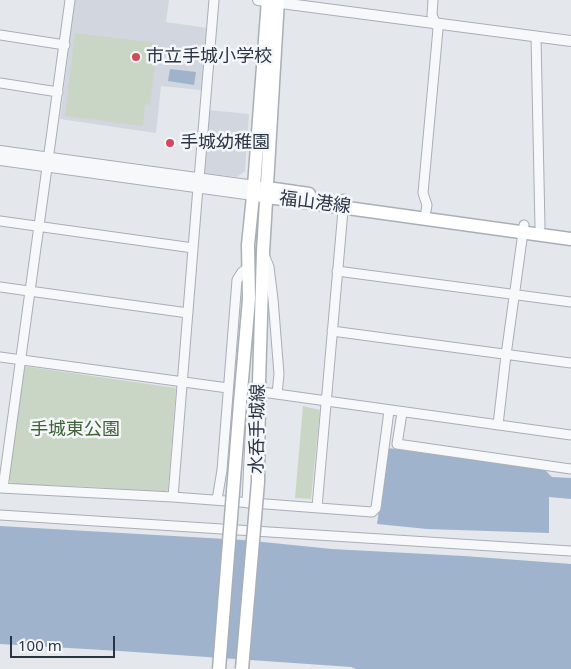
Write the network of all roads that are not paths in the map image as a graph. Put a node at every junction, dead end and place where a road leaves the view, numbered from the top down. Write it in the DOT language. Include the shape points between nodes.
graph roads {
  1 [pos="70,0"];
  2 [pos="214,0"];
  3 [pos="433,0"];
  4 [pos="270,1"];
  5 [pos="435,23"];
  6 [pos="0,35"];
  7 [pos="536,37"];
  8 [pos="571,40"];
  9 [pos="65,45"];
  10 [pos="0,83"];
  11 [pos="58,92"];
  12 [pos="0,152"];
  13 [pos="0,160"];
  14 [pos="48,162"];
  15 [pos="199,183"];
  16 [pos="254,190"];
  17 [pos="267,192"];
  18 [pos="343,203"];
  19 [pos="426,211"];
  20 [pos="0,222"];
  21 [pos="40,227"];
  22 [pos="540,227"];
  23 [pos="524,229"];
  24 [pos="571,230"];
  25 [pos="571,238"];
  26 [pos="193,248"];
  27 [pos="263,252"];
  28 [pos="248,268"];
  29 [pos="337,271"];
  30 [pos="0,287"];
  31 [pos="30,292"];
  32 [pos="516,295"];
  33 [pos="571,302"];
  34 [pos="188,313"];
  35 [pos="332,331"];
  36 [pos="506,355"];
  37 [pos="0,357"];
  38 [pos="21,359"];
  39 [pos="571,363"];
  40 [pos="182,382"];
  41 [pos="228,388"];
  42 [pos="277,394"];
  43 [pos="327,402"];
  44 [pos="389,411"];
  45 [pos="402,413"];
  46 [pos="498,425"];
  47 [pos="571,435"];
  48 [pos="571,469"];
  49 [pos="1,488"];
  50 [pos="173,497"];
  51 [pos="217,500"];
  52 [pos="246,503"];
  53 [pos="317,507"];
  54 [pos="0,515"];
  55 [pos="571,550"];
  56 [pos="219,669"];
  57 [pos="242,669"];
  1 -- 9 [label="street"];
  2 -- 15 [label="street"];
  3 -- 5 [label="street"];
  4 -- 5 [label="street"];
  4 -- 16 [label="main road"];
  4 -- 17 [label="main road, 福山港線"];
  5 -- 7 [label="street"];
  5 -- 19 [label="street" via="438,29 423,193"];
  6 -- 9 [label="street"];
  7 -- 8 [label="street"];
  7 -- 22 [label="street"];
  9 -- 11 [label="street"];
  10 -- 11 [label="street"];
  11 -- 14 [label="street"];
  12 -- 14 [label="street"];
  13 -- 14 [label="street"];
  14 -- 15 [label="street"];
  14 -- 21 [label="street"];
  15 -- 16 [label="street"];
  15 -- 26 [label="street"];
  16 -- 17 [label="main road, 福山港線"];
  16 -- 28 [label="main road, 水呑手城線"];
  17 -- 18 [label="main road, 福山港線"];
  17 -- 27 [label="main road, 水呑手城線"];
  18 -- 19 [label="main road, 福山港線"];
  18 -- 23 [label="main road, 福山港線"];
  18 -- 29 [label="street"];
  19 -- 23 [label="main road, 福山港線"];
  20 -- 21 [label="street"];
  21 -- 26 [label="street"];
  21 -- 31 [label="street"];
  22 -- 23 [label="main road, 福山港線"];
  22 -- 24 [label="main road, 福山港線"];
  23 -- 25 [label="main road, 福山港線"];
  23 -- 32 [label="street"];
  26 -- 34 [label="street"];
  27 -- 42 [label="street" via="269,267 273,298 279,374"];
  27 -- 57 [label="main road, 水呑手城線, bridge" via="258,482"];
  28 -- 41 [label="street" via="238,280"];
  28 -- 56 [label="main road, 水呑手城線, bridge" via="249,299"];
  29 -- 32 [label="street"];
  29 -- 35 [label="street"];
  30 -- 31 [label="street"];
  31 -- 34 [label="street"];
  31 -- 38 [label="street"];
  32 -- 33 [label="street"];
  32 -- 36 [label="street"];
  34 -- 40 [label="street"];
  35 -- 36 [label="street"];
  35 -- 43 [label="street"];
  36 -- 39 [label="street"];
  36 -- 46 [label="street"];
  37 -- 38 [label="street"];
  38 -- 40 [label="street"];
  38 -- 49 [label="street"];
  40 -- 41 [label="street"];
  40 -- 50 [label="street"];
  41 -- 51 [label="street"];
  42 -- 43 [label="street"];
  42 -- 52 [label="street" via="255,391 252,396"];
  43 -- 44 [label="street"];
  43 -- 53 [label="street"];
  44 -- 45 [label="street"];
  44 -- 53 [label="street" via="376,508 372,512"];
  45 -- 46 [label="street"];
  45 -- 48 [label="street" via="397,444"];
  46 -- 47 [label="street"];
  49 -- 50 [label="street"];
  50 -- 51 [label="street"];
  51 -- 52 [label="street"];
  52 -- 53 [label="street"];
  54 -- 55 [label="street"];
}
